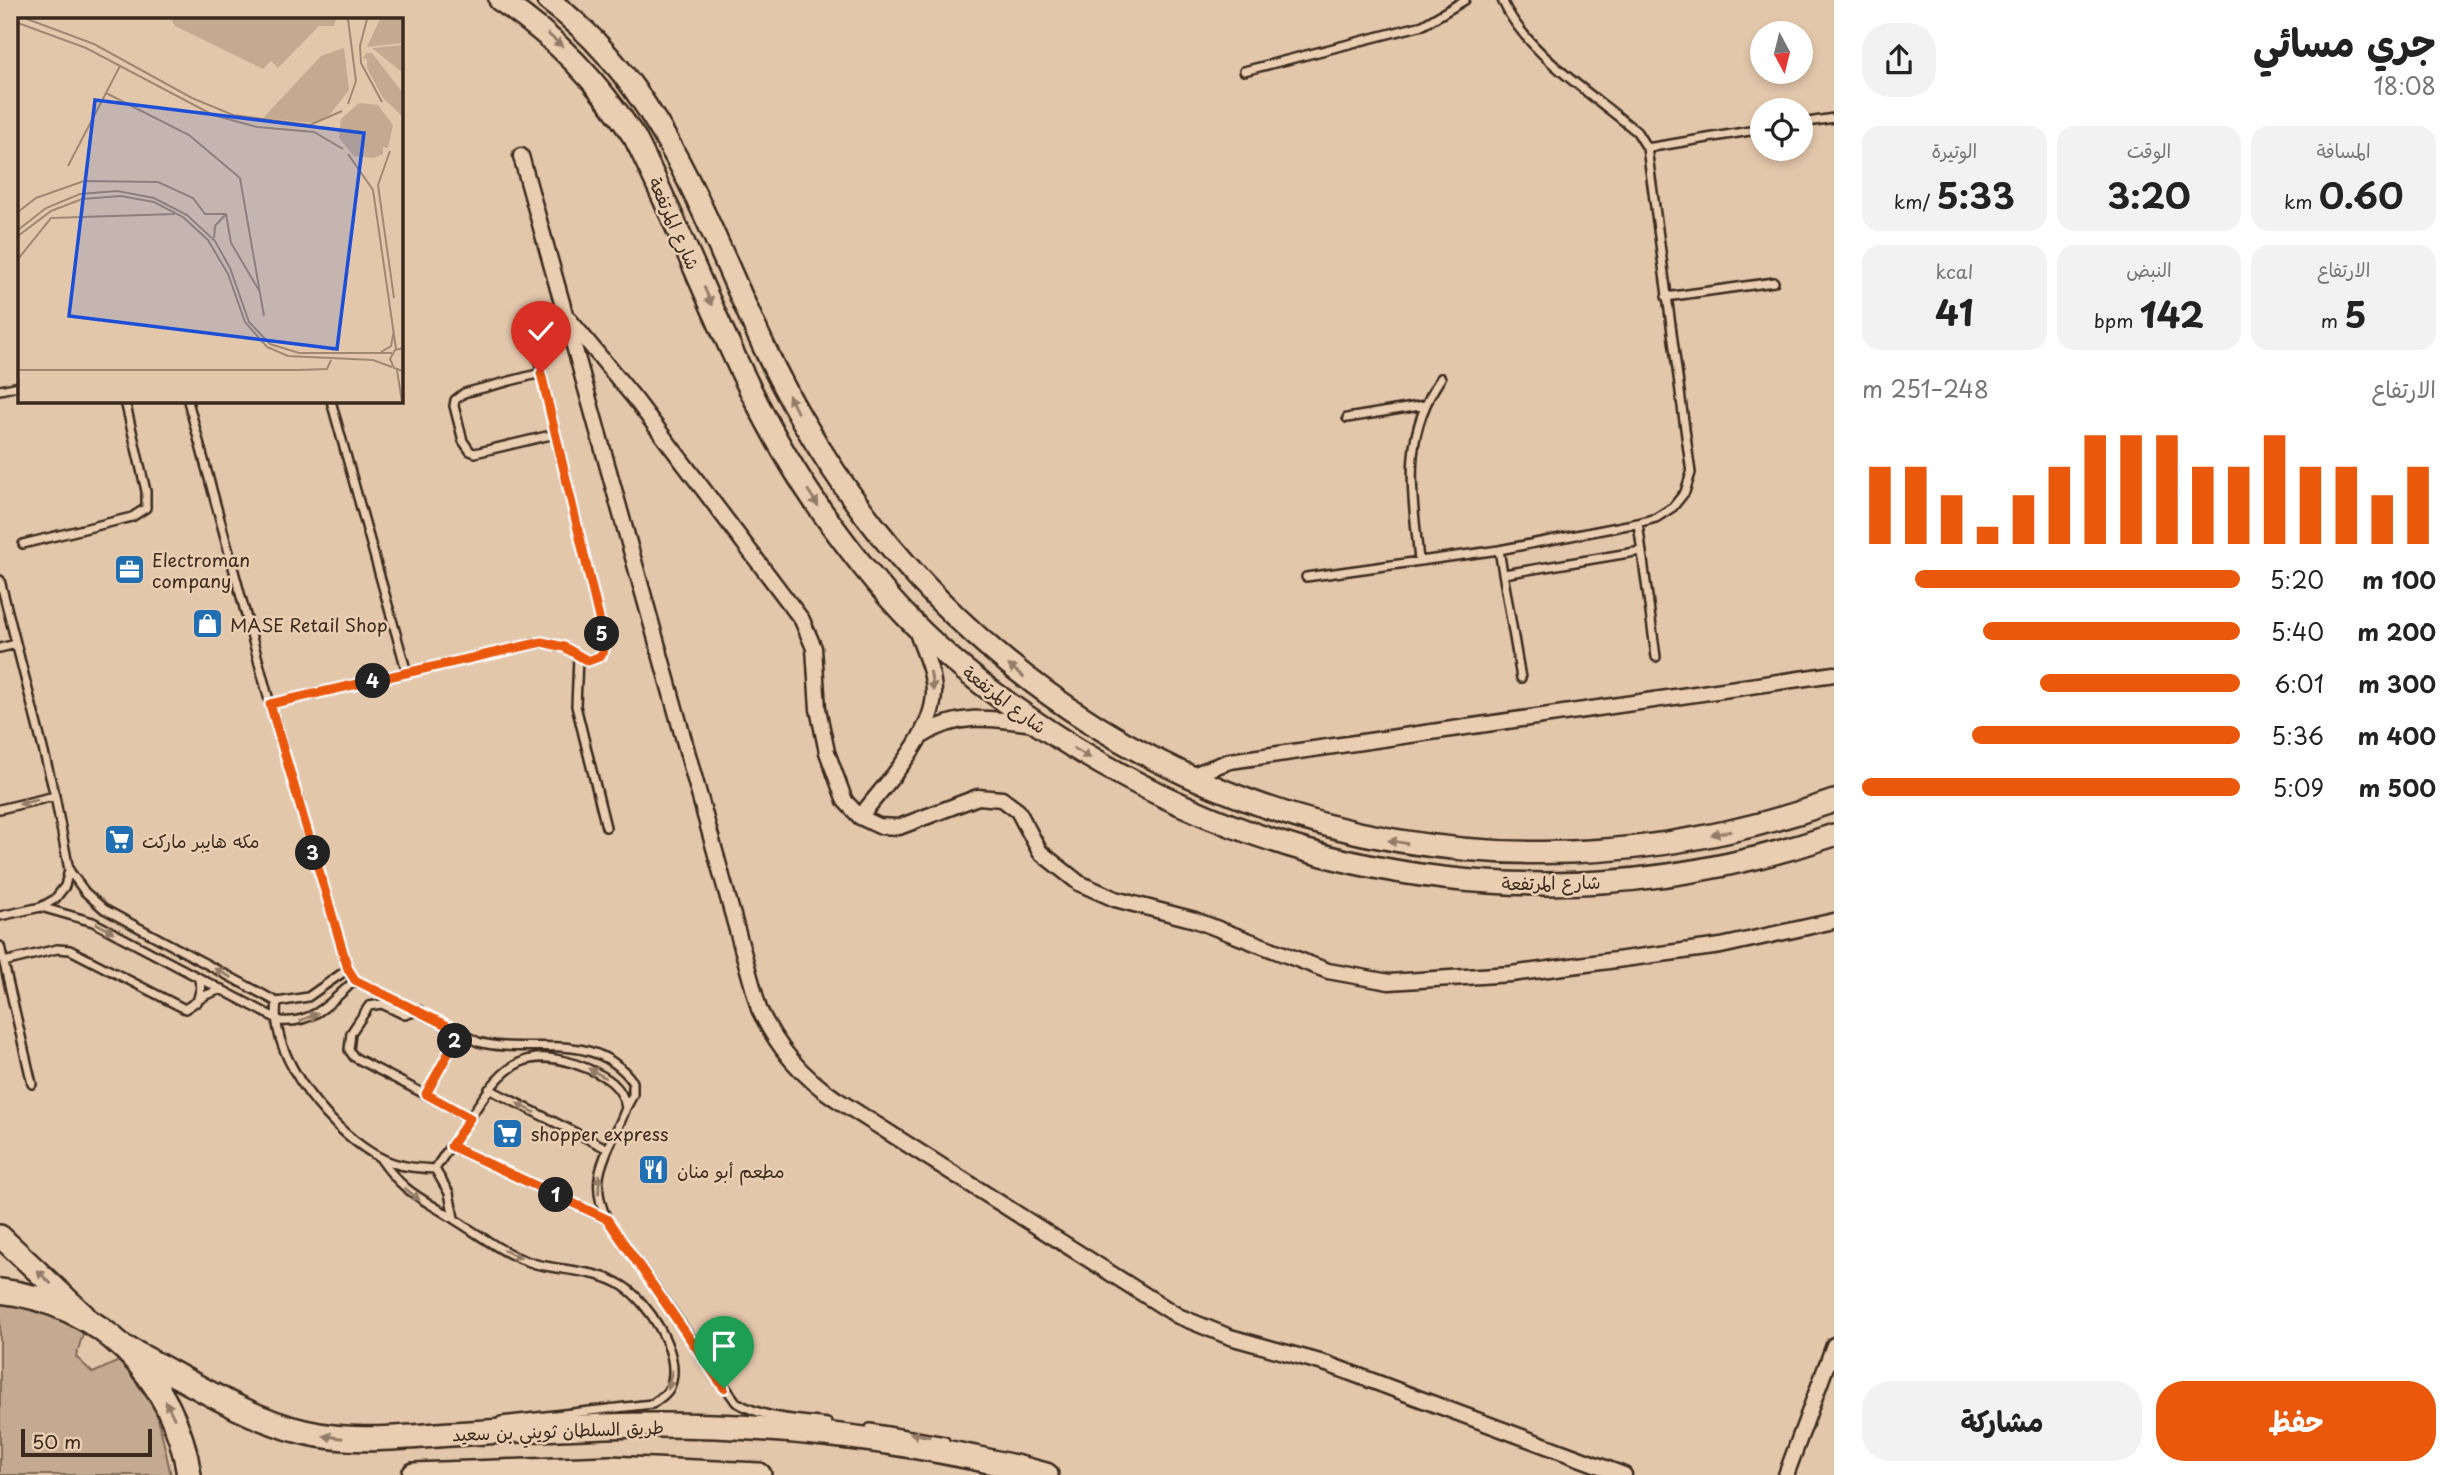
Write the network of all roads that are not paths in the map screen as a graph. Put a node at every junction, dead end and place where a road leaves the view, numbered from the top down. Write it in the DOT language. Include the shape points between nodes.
graph roads {
  1 [pos="500,0"];
  2 [pos="548,0"];
  3 [pos="1465,0"];
  4 [pos="1502,0"];
  5 [pos="1244,71"];
  6 [pos="1834,118"];
  7 [pos="1813,121"];
  8 [pos="1750,132"];
  9 [pos="1647,148"];
  10 [pos="521,156"];
  11 [pos="1774,282"];
  12 [pos="1666,297"];
  13 [pos="565,316"];
  14 [pos="536,350"];
  15 [pos="541,373"];
  16 [pos="1441,378"];
  17 [pos="18,386"];
  18 [pos="0,390"];
  19 [pos="125,402"];
  20 [pos="188,402"];
  21 [pos="331,402"];
  22 [pos="1425,405"];
  23 [pos="1347,418"];
  24 [pos="555,434"];
  25 [pos="1637,523"];
  26 [pos="23,544"];
  27 [pos="1499,550"];
  28 [pos="1641,551"];
  29 [pos="1419,561"];
  30 [pos="1504,574"];
  31 [pos="1306,577"];
  32 [pos="0,580"];
  33 [pos="915,625"];
  34 [pos="16,644"];
  35 [pos="0,648"];
  36 [pos="578,657"];
  37 [pos="1656,657"];
  38 [pos="407,673"];
  39 [pos="1834,674"];
  40 [pos="1521,678"];
  41 [pos="270,704"];
  42 [pos="1035,725"];
  43 [pos="921,737"];
  44 [pos="1188,777"];
  45 [pos="55,796"];
  46 [pos="1834,801"];
  47 [pos="0,809"];
  48 [pos="860,817"];
  49 [pos="606,827"];
  50 [pos="1834,835"];
  51 [pos="69,870"];
  52 [pos="41,907"];
  53 [pos="0,916"];
  54 [pos="1834,921"];
  55 [pos="0,946"];
  56 [pos="4,962"];
  57 [pos="348,969"];
  58 [pos="198,977"];
  59 [pos="355,980"];
  60 [pos="222,989"];
  61 [pos="197,1002"];
  62 [pos="277,1002"];
  63 [pos="419,1010"];
  64 [pos="274,1018"];
  65 [pos="460,1032"];
  66 [pos="32,1084"];
  67 [pos="489,1089"];
  68 [pos="426,1094"];
  69 [pos="626,1108"];
  70 [pos="470,1118"];
  71 [pos="451,1146"];
  72 [pos="608,1149"];
  73 [pos="380,1158"];
  74 [pos="435,1169"];
  75 [pos="454,1218"];
  76 [pos="607,1219"];
  77 [pos="0,1236"];
  78 [pos="0,1291"];
  79 [pos="88,1319"];
  80 [pos="1834,1345"];
  81 [pos="127,1349"];
  82 [pos="833,1424"];
  83 [pos="859,1427"];
  84 [pos="443,1434"];
  85 [pos="983,1460"];
  86 [pos="190,1475"];
  87 [pos="414,1475"];
  88 [pos="759,1475"];
  89 [pos="1046,1475"];
  90 [pos="1624,1475"];
  91 [pos="1786,1475"];
  1 -- 33 [label="main road, شارع المرتفعة, one-way" via="560,44 635,138 758,406 786,456 852,552"];
  44 -- 2 [label="main road, شارع المرتفعة, one-way" via="1110,736 1017,672 960,622 888,544 799,415 662,130 604,52"];
  3 -- 5 [label="lane" via="1423,25"];
  4 -- 9 [label="lane" via="1528,41 1637,132"];
  6 -- 7 [label="lane"];
  8 -- 9 [label="lane"];
  9 -- 12 [label="lane"];
  10 -- 13 [label="street"];
  11 -- 12 [label="lane"];
  12 -- 25 [label="lane" via="1690,473 1685,492 1673,507"];
  13 -- 48 [label="street" via="635,399 802,620 814,648 818,709 827,752 845,801"];
  13 -- 90 [label="street" via="759,1009 795,1066 836,1099 1178,1317 1337,1367"];
  14 -- 15 [label="lane"];
  15 -- 24 [label="lane"];
  15 -- 24 [label="lane" via="464,393 454,406 463,441 475,453"];
  16 -- 22 [label="lane"];
  17 -- 18 [label="lane"];
  19 -- 26 [label="lane" via="146,508 132,517"];
  20 -- 41 [label="lane"];
  21 -- 38 [label="lane"];
  22 -- 23 [label="lane"];
  22 -- 29 [label="lane" via="1411,465"];
  24 -- 36 [label="lane" via="604,642 596,661"];
  25 -- 27 [label="lane"];
  25 -- 28 [label="lane"];
  27 -- 29 [label="lane"];
  27 -- 30 [label="lane"];
  28 -- 30 [label="lane"];
  28 -- 37 [label="lane"];
  29 -- 31 [label="lane"];
  30 -- 40 [label="lane"];
  32 -- 34 [label="lane"];
  33 -- 42 [label="main road, شارع المرتفعة"];
  33 -- 43 [label="street, one-way" via="934,693"];
  34 -- 35 [label="lane"];
  34 -- 45 [label="lane"];
  36 -- 38 [label="lane" via="564,647 542,642"];
  36 -- 49 [label="lane" via="576,706"];
  38 -- 41 [label="lane"];
  39 -- 44 [label="street" via="1230,761"];
  41 -- 57 [label="lane"];
  42 -- 43 [label="street" via="962,718"];
  42 -- 50 [label="main road, شارع المرتفعة, one-way" via="1121,776 1236,830 1297,850 1422,877 1511,884 1613,881 1738,863"];
  43 -- 48 [label="street"];
  46 -- 44 [label="main road, شارع المرتفعة, one-way" via="1759,825 1673,841 1584,852 1492,853 1354,834 1267,809"];
  45 -- 47 [label="lane, one-way"];
  45 -- 51 [label="lane"];
  48 -- 54 [label="street" via="879,826 899,827 978,797 1002,799 1018,811 1031,840 1050,863 1096,892 1195,920 1328,971 1389,982 1654,957"];
  51 -- 52 [label="lane" via="65,886"];
  62 -- 51 [label="lane, one-way" via="104,909"];
  52 -- 53 [label="lane"];
  52 -- 58 [label="lane, one-way" via="93,922"];
  55 -- 56 [label="lane"];
  56 -- 61 [label="lane" via="70,950 180,1008"];
  56 -- 66 [label="lane"];
  57 -- 59 [label="lane"];
  57 -- 62 [label="lane" via="308,997"];
  58 -- 60 [label="lane"];
  58 -- 61 [label="lane"];
  59 -- 63 [label="lane"];
  64 -- 59 [label="lane, one-way" via="293,1022 315,1015"];
  60 -- 61 [label="lane"];
  60 -- 64 [label="lane"];
  62 -- 64 [label="lane"];
  63 -- 65 [label="lane"];
  63 -- 68 [label="lane" via="405,1015 382,1004 369,1006 348,1041 355,1057"];
  64 -- 73 [label="lane" via="282,1047 301,1082 354,1139"];
  65 -- 68 [label="lane"];
  65 -- 69 [label="lane" via="490,1045 560,1045 600,1057 633,1083"];
  69 -- 67 [label="lane, one-way" via="624,1096 608,1079 579,1065 547,1058 521,1060"];
  67 -- 70 [label="lane"];
  72 -- 67 [label="lane, one-way"];
  68 -- 70 [label="lane"];
  69 -- 72 [label="lane"];
  70 -- 71 [label="lane"];
  71 -- 74 [label="lane"];
  71 -- 76 [label="lane"];
  76 -- 72 [label="lane, one-way" via="600,1206 597,1179"];
  73 -- 74 [label="lane" via="407,1167"];
  73 -- 75 [label="lane, one-way" via="420,1201"];
  74 -- 75 [label="lane" via="449,1193"];
  75 -- 84 [label="lane, one-way" via="519,1258 600,1275 622,1285 655,1318 673,1381 665,1395 652,1404 518,1418"];
  76 -- 82 [label="lane" via="736,1402 770,1416"];
  79 -- 77 [label="main road, one-way"];
  78 -- 79 [label="highway" via="39,1298"];
  79 -- 81 [label="highway"];
  80 -- 91 [label="street"];
  84 -- 81 [label="highway, طريق السلطان ثويني بن سعيد, one-way" via="355,1440 280,1426"];
  86 -- 81 [label="highway, one-way" via="170,1408"];
  85 -- 83 [label="lane, one-way" via="929,1437"];
  84 -- 85 [label="highway, طريق السلطان ثويني بن سعيد" via="720,1426 858,1438"];
  85 -- 89 [label="highway, طريق السلطان ثويني بن سعيد"];
  87 -- 88 [label="highway" via="610,1468"];
}
